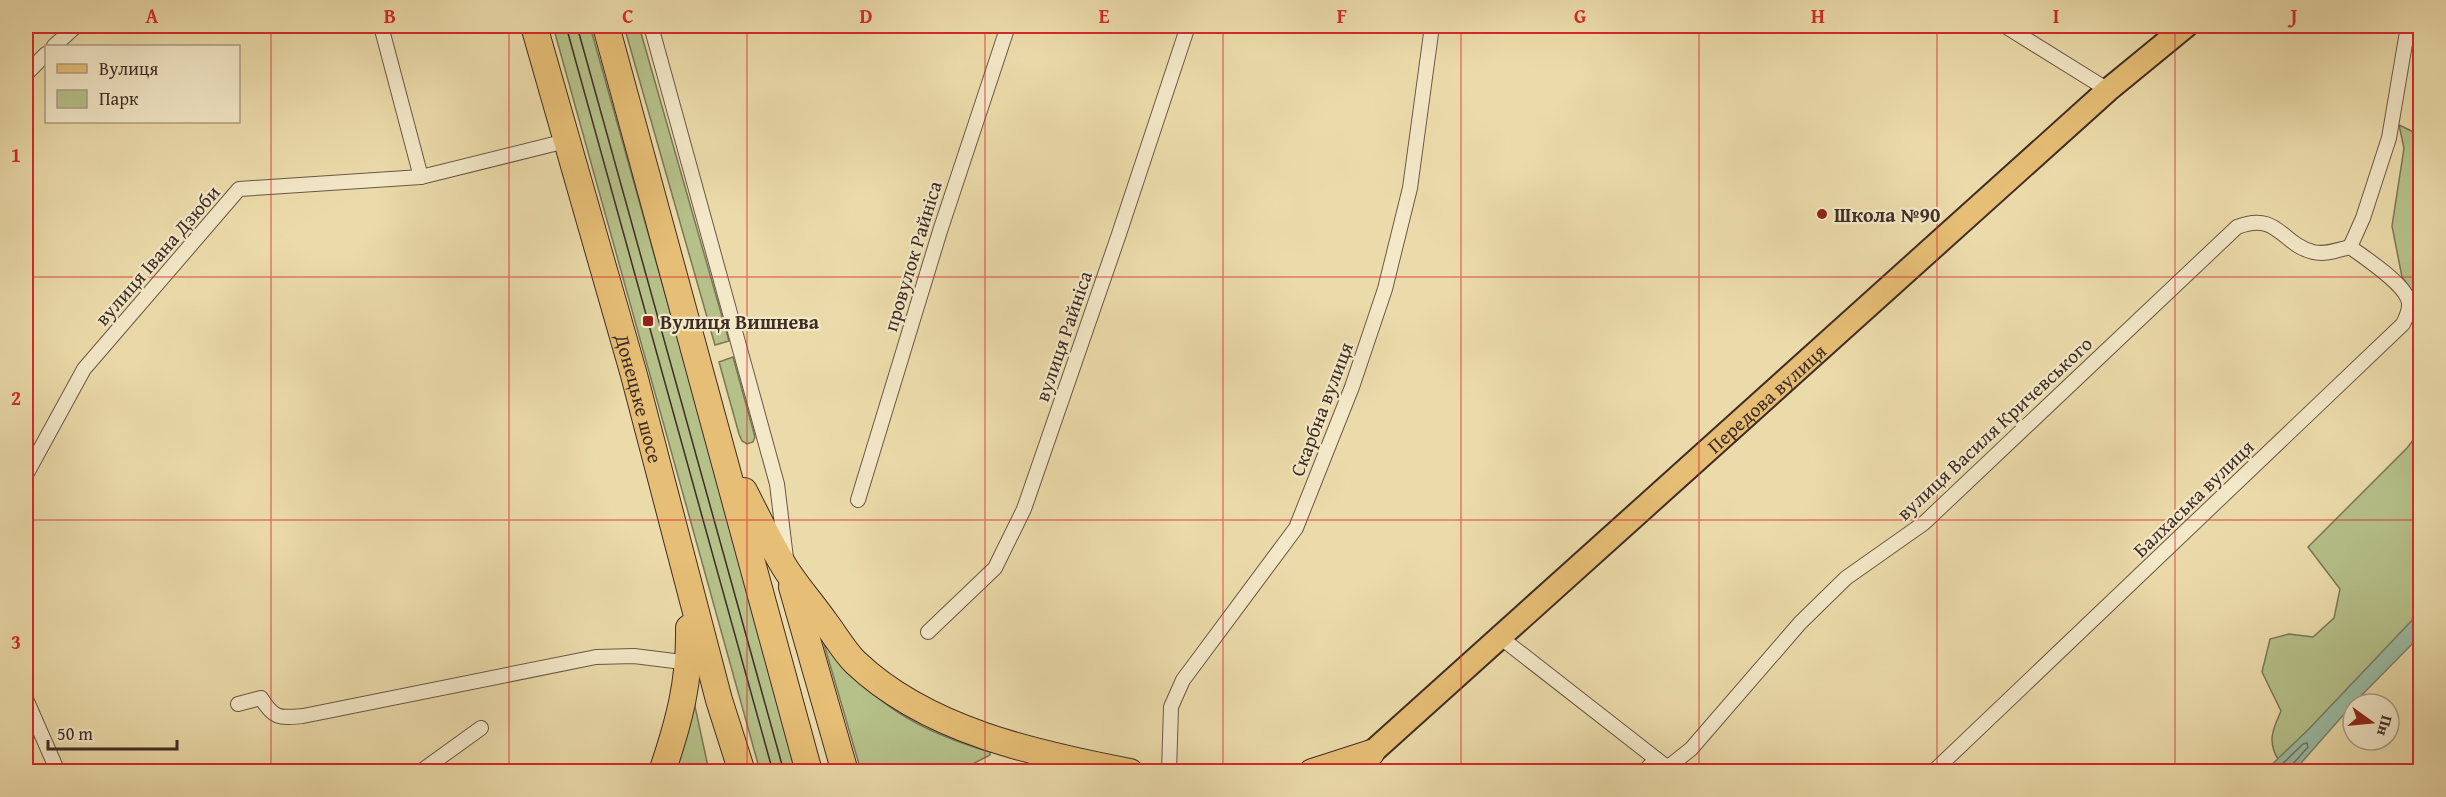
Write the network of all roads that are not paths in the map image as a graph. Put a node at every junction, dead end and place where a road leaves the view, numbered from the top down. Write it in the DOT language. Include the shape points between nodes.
graph roads {
  1 [pos="76,26"];
  2 [pos="381,26"];
  3 [pos="534,26"];
  4 [pos="606,26"];
  5 [pos="651,26"];
  6 [pos="1008,26"];
  7 [pos="1188,26"];
  8 [pos="1431,26"];
  9 [pos="2005,26"];
  10 [pos="2186,26"];
  11 [pos="2408,26"];
  12 [pos="55,45"];
  13 [pos="45,55"];
  14 [pos="26,74"];
  15 [pos="2108,90"];
  16 [pos="566,141"];
  17 [pos="421,177"];
  18 [pos="2350,247"];
  19 [pos="724,454"];
  20 [pos="26,475"];
  21 [pos="858,500"];
  22 [pos="787,571"];
  23 [pos="688,585"];
  24 [pos="927,632"];
  25 [pos="806,635"];
  26 [pos="1500,637"];
  27 [pos="690,663"];
  28 [pos="26,699"];
  29 [pos="719,700"];
  30 [pos="238,704"];
  31 [pos="481,728"];
  32 [pos="1371,753"];
  33 [pos="1665,766"];
  34 [pos="58,771"];
  35 [pos="420,771"];
  36 [pos="662,771"];
  37 [pos="731,771"];
  38 [pos="742,771"];
  39 [pos="809,771"];
  40 [pos="845,771"];
  41 [pos="1130,771"];
  42 [pos="1169,771"];
  43 [pos="1312,771"];
  44 [pos="1350,771"];
  45 [pos="1644,771"];
  46 [pos="1933,771"];
  1 -- 12 [label="street"];
  2 -- 17 [label="street"];
  3 -- 16 [label="highway, Донецьке шосе"];
  4 -- 19 [label="highway"];
  5 -- 22 [label="street" via="777,483"];
  6 -- 21 [label="street, провулок Райніса"];
  7 -- 24 [label="street, вулиця Райніса" via="1024,509 994,568"];
  8 -- 42 [label="street, Скарбна вулиця" via="1410,188 1385,289 1353,387 1296,528 1183,680 1171,707"];
  9 -- 15 [label="street"];
  10 -- 15 [label="main road, Передова вулиця"];
  11 -- 18 [label="street" via="2389,138"];
  13 -- 14 [label="street"];
  15 -- 26 [label="main road, Передова вулиця"];
  16 -- 17 [label="street, вулиця Івана Дзюби"];
  16 -- 23 [label="highway, Донецьке шосе" via="634,375"];
  17 -- 20 [label="street, вулиця Івана Дзюби" via="239,189 84,369"];
  18 -- 33 [label="street, вулиця Василя Кричевського" via="2313,252 2269,224 2247,223 2237,227 1924,523 1846,578 1800,623 1691,748"];
  18 -- 46 [label="street, Балхаська вулиця" via="2381,269 2408,297 2403,324"];
  19 -- 22 [label="highway"];
  19 -- 39 [label="highway"];
  22 -- 25 [label="highway"];
  22 -- 41 [label="highway" via="853,660 904,700 936,718 970,730 1055,756"];
  23 -- 27 [label="highway"];
  23 -- 29 [label="highway, Донецьке шосе"];
  25 -- 39 [label="highway"];
  25 -- 40 [label="highway"];
  26 -- 32 [label="main road, Передова вулиця"];
  26 -- 33 [label="street"];
  27 -- 30 [label="street" via="634,656 596,657 281,718 269,712 261,698"];
  27 -- 36 [label="highway" via="677,729"];
  28 -- 34 [label="street"];
  29 -- 37 [label="highway"];
  29 -- 38 [label="highway, Донецьке шосе"];
  31 -- 35 [label="street"];
  32 -- 43 [label="highway"];
  32 -- 44 [label="main road, Передова вулиця"];
  33 -- 45 [label="street, вулиця Василя Кричевського"];
}
